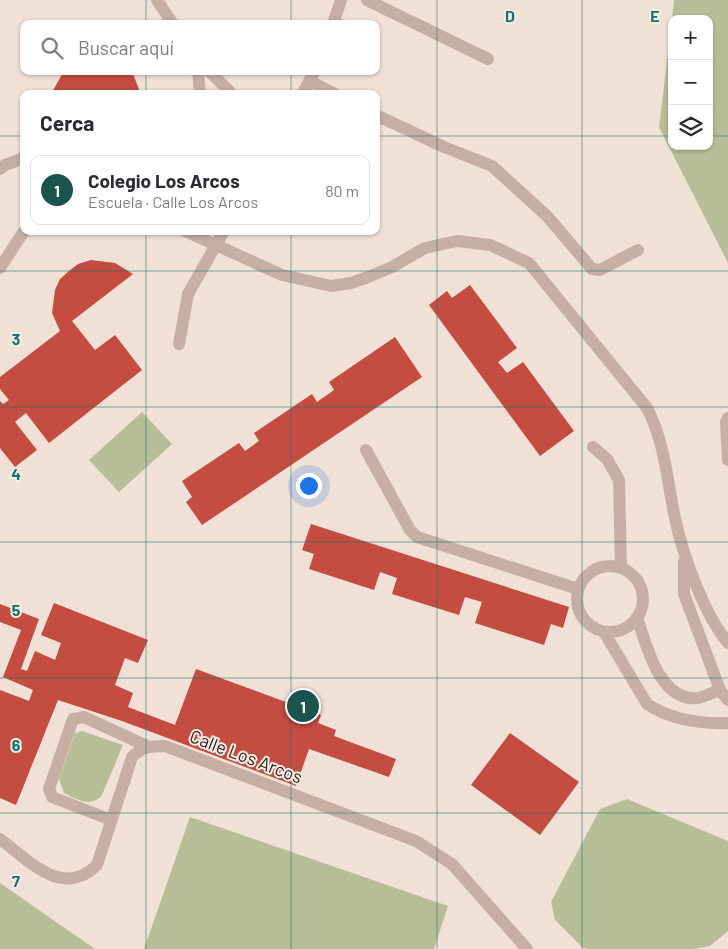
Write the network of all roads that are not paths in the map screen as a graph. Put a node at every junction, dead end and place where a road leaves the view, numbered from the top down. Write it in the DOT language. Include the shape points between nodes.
graph roads {
  1 [pos="157,0"];
  2 [pos="341,0"];
  3 [pos="367,0"];
  4 [pos="170,20"];
  5 [pos="334,20"];
  6 [pos="488,59"];
  7 [pos="198,75"];
  8 [pos="213,75"];
  9 [pos="313,76"];
  10 [pos="200,90"];
  11 [pos="228,90"];
  12 [pos="304,90"];
  13 [pos="330,90"];
  14 [pos="380,117"];
  15 [pos="20,159"];
  16 [pos="0,169"];
  17 [pos="21,235"];
  18 [pos="198,235"];
  19 [pos="222,235"];
  20 [pos="216,246"];
  21 [pos="638,250"];
  22 [pos="0,268"];
  23 [pos="178,344"];
  24 [pos="728,418"];
  25 [pos="593,447"];
  26 [pos="366,450"];
  27 [pos="728,460"];
  28 [pos="684,552"];
  29 [pos="621,568"];
  30 [pos="578,589"];
  31 [pos="637,617"];
  32 [pos="604,632"];
  33 [pos="728,644"];
  34 [pos="724,695"];
  35 [pos="728,723"];
  36 [pos="149,746"];
  37 [pos="111,820"];
  38 [pos="0,839"];
  39 [pos="527,949"];
  1 -- 4 [label="street"];
  2 -- 5 [label="street"];
  3 -- 6 [label="street"];
  7 -- 10 [label="street"];
  8 -- 11 [label="street"];
  9 -- 12 [label="street"];
  9 -- 13 [label="street"];
  14 -- 21 [label="street" via="492,166 547,216 592,269 600,270"];
  15 -- 16 [label="street"];
  17 -- 22 [label="street"];
  18 -- 20 [label="street"];
  19 -- 20 [label="street"];
  20 -- 23 [label="street" via="188,294"];
  20 -- 28 [label="street" via="282,275 331,286 392,267 425,248 457,241 490,244 521,257 647,408 665,457"];
  24 -- 27 [label="street"];
  25 -- 29 [label="street" via="607,460 619,480"];
  26 -- 30 [label="street" via="417,537"];
  28 -- 33 [label="street" via="708,608"];
  28 -- 34 [label="street" via="684,594"];
  29 -- 30 [label="street" via="595,569 584,577"];
  29 -- 31 [label="street" via="634,576 641,589 642,603"];
  30 -- 32 [label="street" via="577,608 587,623"];
  31 -- 32 [label="street" via="628,626"];
  31 -- 34 [label="street" via="656,672 673,691 698,698"];
  32 -- 35 [label="street" via="646,704 658,711 705,724"];
  36 -- 37 [label="street" via="132,757"];
  36 -- 37 [label="street, Calle Los Arcos" via="84,717 73,719 49,789 52,797"];
  36 -- 39 [label="street, Calle Los Arcos" via="176,749 416,841 452,864"];
  37 -- 38 [label="street" via="97,865 87,874 72,880 55,878"];
}
